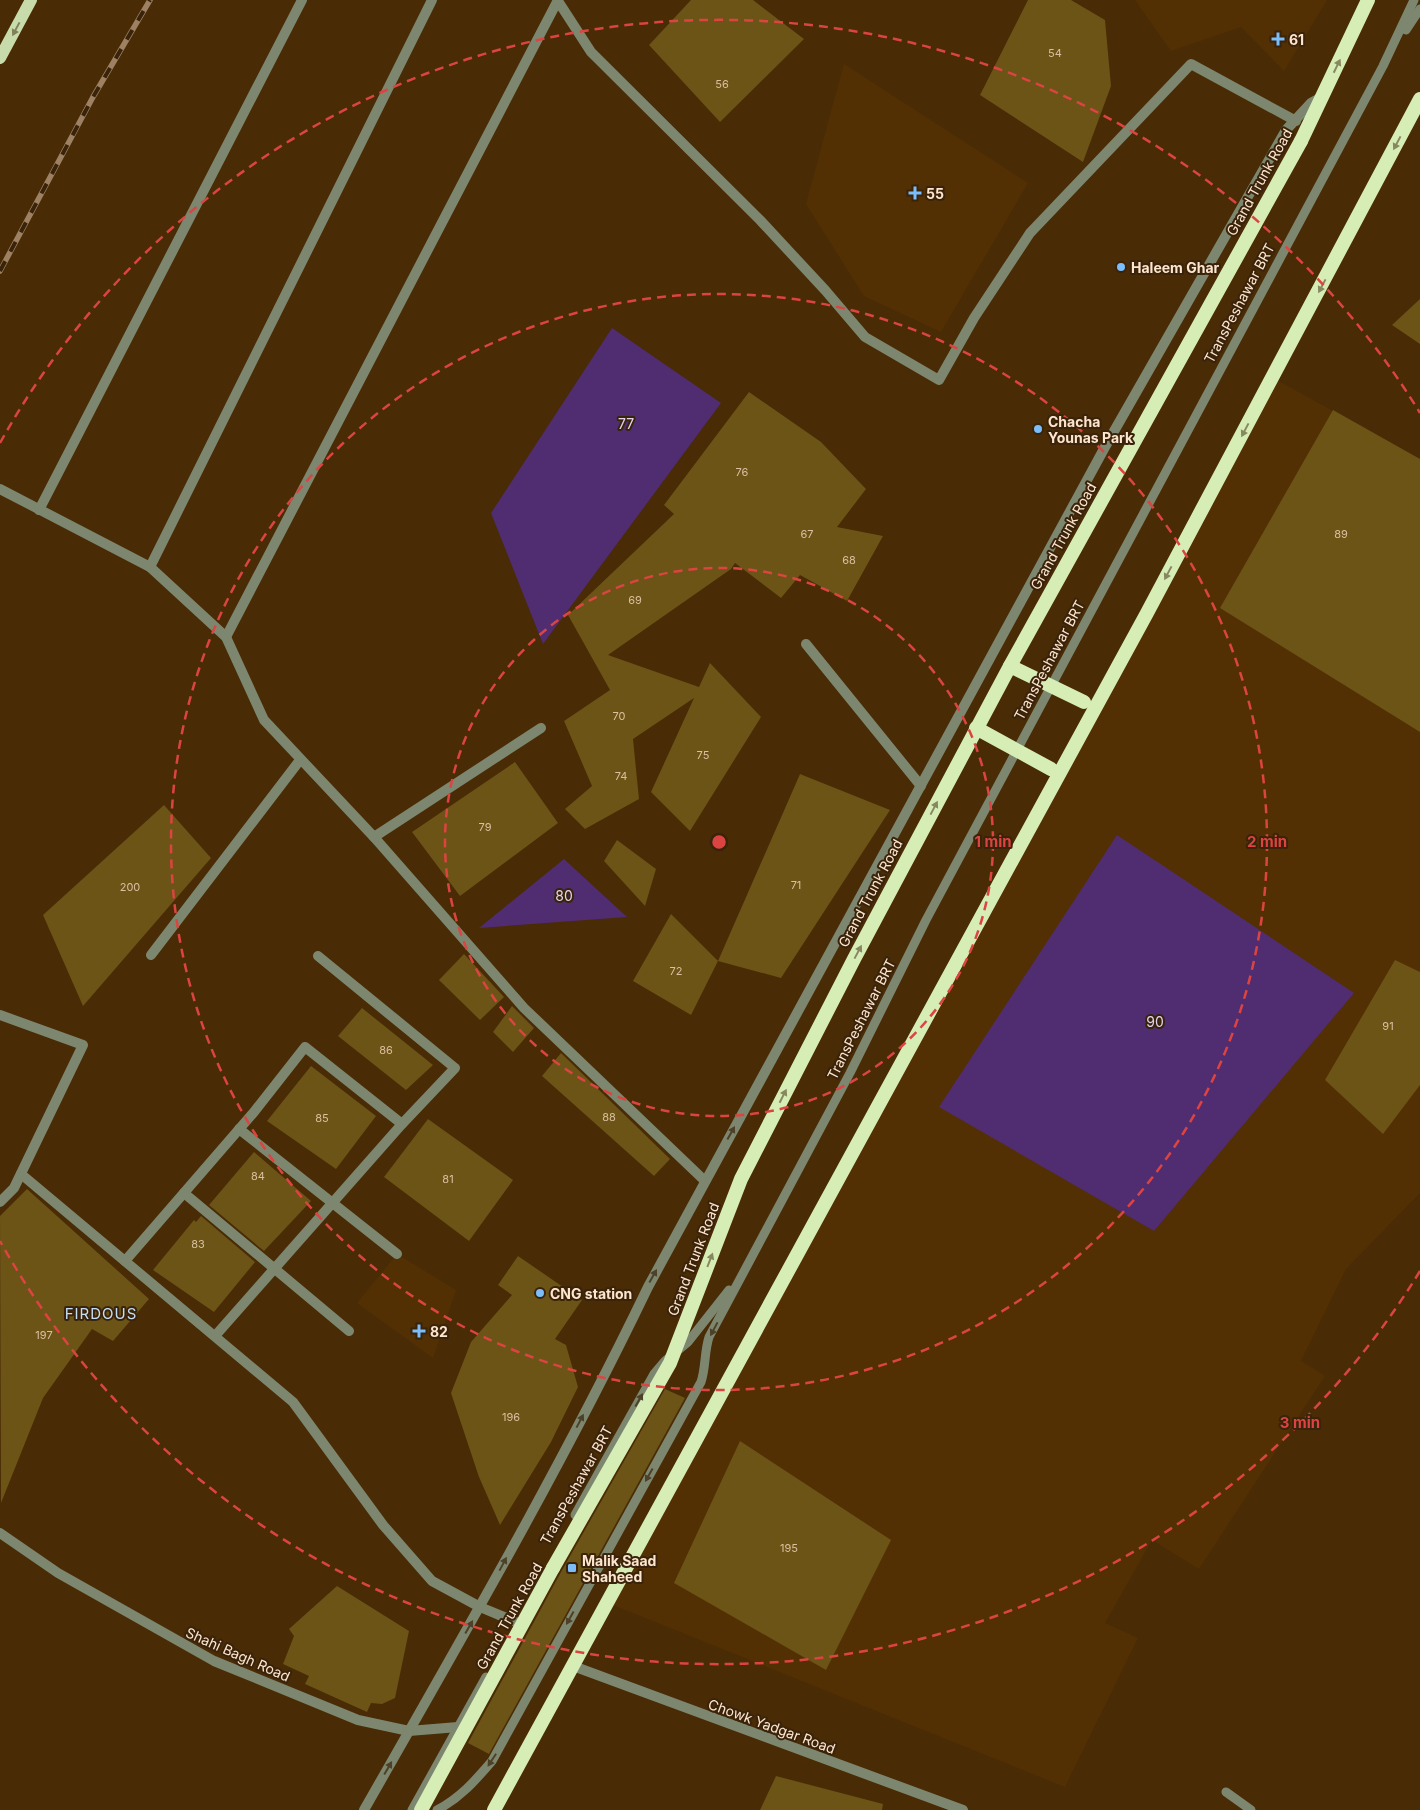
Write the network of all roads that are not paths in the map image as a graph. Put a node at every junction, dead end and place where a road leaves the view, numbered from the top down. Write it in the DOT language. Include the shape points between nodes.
graph roads {
  1 [pos="31,0"];
  2 [pos="302,0"];
  3 [pos="432,0"];
  4 [pos="558,0"];
  5 [pos="1368,0"];
  6 [pos="1414,0"];
  7 [pos="1420,9"];
  8 [pos="0,58"];
  9 [pos="1383,66"];
  10 [pos="1322,97"];
  11 [pos="1420,100"];
  12 [pos="1296,121"];
  13 [pos="0,489"];
  14 [pos="39,510"];
  15 [pos="150,568"];
  16 [pos="226,637"];
  17 [pos="806,644"];
  18 [pos="1010,666"];
  19 [pos="1089,705"];
  20 [pos="541,728"];
  21 [pos="976,728"];
  22 [pos="300,760"];
  23 [pos="1055,771"];
  24 [pos="921,786"];
  25 [pos="374,837"];
  26 [pos="151,955"];
  27 [pos="318,956"];
  28 [pos="0,1015"];
  29 [pos="402,1124"];
  30 [pos="239,1129"];
  31 [pos="21,1174"];
  32 [pos="705,1181"];
  33 [pos="184,1193"];
  34 [pos="0,1202"];
  35 [pos="332,1203"];
  36 [pos="397,1254"];
  37 [pos="125,1261"];
  38 [pos="274,1268"];
  39 [pos="745,1270"];
  40 [pos="349,1331"];
  41 [pos="214,1336"];
  42 [pos="0,1533"];
  43 [pos="480,1607"];
  44 [pos="516,1622"];
  45 [pos="572,1666"];
  46 [pos="458,1727"];
  47 [pos="409,1731"];
  48 [pos="1226,1792"];
  49 [pos="364,1810"];
  50 [pos="412,1810"];
  51 [pos="421,1810"];
  52 [pos="437,1810"];
  53 [pos="494,1810"];
  54 [pos="963,1810"];
  55 [pos="1251,1810"];
  1 -- 8 [label="main road, one-way"];
  2 -- 14 [label="street"];
  3 -- 15 [label="street"];
  4 -- 12 [label="street" via="591,52 760,220 865,337 938,380 1030,233 1191,64"];
  4 -- 16 [label="street"];
  10 -- 5 [label="highway, Grand Trunk Road, one-way"];
  6 -- 9 [label="lane, TransPeshawar BRT"];
  7 -- 9 [label="lane, TransPeshawar BRT"];
  9 -- 39 [label="lane, TransPeshawar BRT" via="926,920 850,1073"];
  10 -- 12 [label="street" via="1311,103"];
  10 -- 18 [label="highway, Grand Trunk Road, bridge" via="1301,141"];
  11 -- 19 [label="highway, one-way"];
  12 -- 24 [label="street" via="1282,139 1104,447"];
  13 -- 14 [label="street"];
  14 -- 15 [label="street"];
  15 -- 16 [label="street"];
  16 -- 22 [label="street" via="264,720"];
  17 -- 24 [label="street"];
  18 -- 19 [label="highway, bridge"];
  18 -- 21 [label="highway, Grand Trunk Road, bridge"];
  19 -- 23 [label="highway"];
  20 -- 25 [label="street"];
  21 -- 23 [label="highway, bridge"];
  51 -- 21 [label="highway, Grand Trunk Road, one-way, bridge" via="670,1363 741,1179"];
  22 -- 25 [label="street"];
  22 -- 26 [label="street"];
  23 -- 45 [label="highway"];
  32 -- 24 [label="street, one-way"];
  25 -- 32 [label="street" via="524,1008"];
  27 -- 29 [label="street" via="455,1068"];
  28 -- 31 [label="street" via="83,1045"];
  29 -- 30 [label="street" via="304,1047"];
  29 -- 35 [label="street"];
  30 -- 33 [label="street"];
  30 -- 35 [label="street"];
  31 -- 34 [label="street" via="14,1188"];
  31 -- 37 [label="street"];
  43 -- 32 [label="street, one-way"];
  33 -- 37 [label="street"];
  33 -- 38 [label="street"];
  35 -- 36 [label="street"];
  35 -- 38 [label="street"];
  37 -- 41 [label="street"];
  38 -- 40 [label="street"];
  38 -- 41 [label="street"];
  44 -- 39 [label="lane, TransPeshawar BRT, one-way" via="654,1374 688,1342"];
  39 -- 52 [label="lane, TransPeshawar BRT, one-way" via="709,1337 701,1382 492,1761 474,1783"];
  41 -- 43 [label="street" via="293,1402 383,1525 432,1581"];
  42 -- 47 [label="street, Shahi Bagh Road" via="58,1573 214,1661 358,1720"];
  43 -- 44 [label="street"];
  47 -- 43 [label="street, one-way"];
  44 -- 46 [label="lane, TransPeshawar BRT"];
  45 -- 53 [label="highway"];
  45 -- 54 [label="street, Chowk Yadgar Road"];
  46 -- 47 [label="street, Shahi Bagh Road"];
  46 -- 50 [label="lane, TransPeshawar BRT"];
  49 -- 47 [label="street, one-way"];
  48 -- 55 [label="lane"];
}
